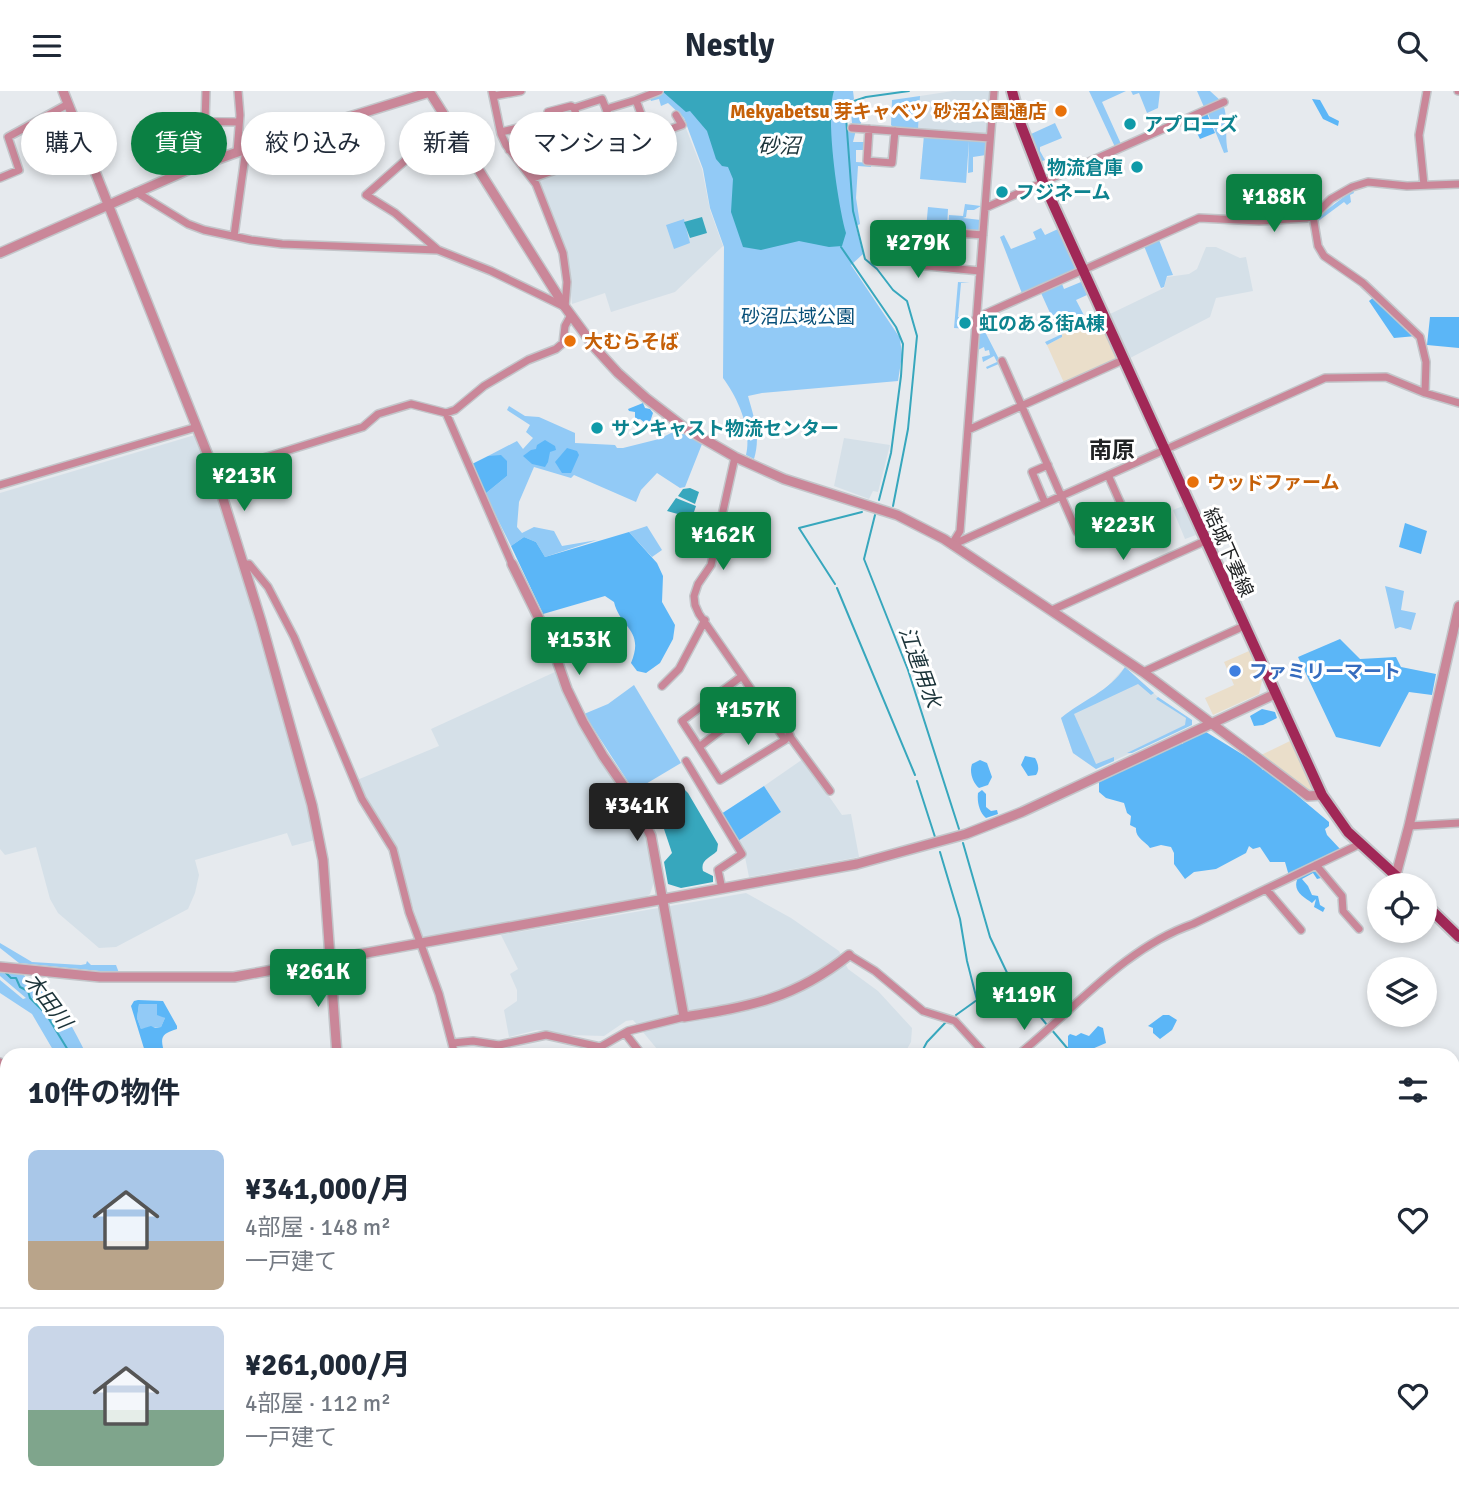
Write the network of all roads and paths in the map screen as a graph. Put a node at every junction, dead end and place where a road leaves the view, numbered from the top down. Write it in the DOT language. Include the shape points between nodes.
graph roads {
  1 [pos="63,91"];
  2 [pos="206,91"];
  3 [pos="238,91"];
  4 [pos="520,91"];
  5 [pos="994,91"];
  6 [pos="1012,91"];
  7 [pos="1427,91"];
  8 [pos="430,92"];
  9 [pos="659,92"];
  10 [pos="493,94"];
  11 [pos="636,100"];
  12 [pos="1224,102"];
  13 [pos="68,104"];
  14 [pos="574,108"];
  15 [pos="606,109"];
  16 [pos="205,112"];
  17 [pos="366,112"];
  18 [pos="443,112"];
  19 [pos="548,112"];
  20 [pos="575,112"];
  21 [pos="607,112"];
  22 [pos="640,112"];
  23 [pos="677,116"];
  24 [pos="227,122"];
  25 [pos="239,122"];
  26 [pos="677,127"];
  27 [pos="852,128"];
  28 [pos="869,129"];
  29 [pos="509,130"];
  30 [pos="895,131"];
  31 [pos="501,132"];
  32 [pos="990,138"];
  33 [pos="509,150"];
  34 [pos="241,151"];
  35 [pos="399,166"];
  36 [pos="482,175"];
  37 [pos="530,175"];
  38 [pos="541,175"];
  39 [pos="533,178"];
  40 [pos="0,179"];
  41 [pos="1043,182"];
  42 [pos="1459,184"];
  43 [pos="1424,185"];
  44 [pos="136,192"];
  45 [pos="108,204"];
  46 [pos="985,208"];
  47 [pos="1312,216"];
  48 [pos="983,235"];
  49 [pos="234,236"];
  50 [pos="438,250"];
  51 [pos="0,253"];
  52 [pos="980,271"];
  53 [pos="1083,271"];
  54 [pos="568,311"];
  55 [pos="976,318"];
  56 [pos="1123,360"];
  57 [pos="1002,362"];
  58 [pos="1424,393"];
  59 [pos="1459,403"];
  60 [pos="1022,405"];
  61 [pos="446,414"];
  62 [pos="197,427"];
  63 [pos="968,430"];
  64 [pos="1164,451"];
  65 [pos="735,457"];
  66 [pos="1048,465"];
  67 [pos="215,473"];
  68 [pos="1108,475"];
  69 [pos="0,485"];
  70 [pos="1062,496"];
  71 [pos="1045,503"];
  72 [pos="1128,520"];
  73 [pos="1077,532"];
  74 [pos="1205,541"];
  75 [pos="952,545"];
  76 [pos="244,564"];
  77 [pos="512,564"];
  78 [pos="1459,606"];
  79 [pos="1052,610"];
  80 [pos="705,620"];
  81 [pos="1244,626"];
  82 [pos="1143,672"];
  83 [pos="741,676"];
  84 [pos="662,686"];
  85 [pos="1275,694"];
  86 [pos="759,701"];
  87 [pos="1211,724"];
  88 [pos="776,727"];
  89 [pos="699,747"];
  90 [pos="686,761"];
  91 [pos="830,791"];
  92 [pos="1322,795"];
  93 [pos="1459,823"];
  94 [pos="1409,826"];
  95 [pos="1360,844"];
  96 [pos="1316,865"];
  97 [pos="1392,873"];
  98 [pos="1396,873"];
  99 [pos="722,889"];
  100 [pos="1266,889"];
  101 [pos="663,900"];
  102 [pos="1437,916"];
  103 [pos="1359,929"];
  104 [pos="1301,930"];
  105 [pos="1459,937"];
  106 [pos="421,945"];
  107 [pos="849,955"];
  108 [pos="332,960"];
  109 [pos="0,967"];
  110 [pos="684,1017"];
  111 [pos="625,1033"];
  112 [pos="453,1043"];
  113 [pos="337,1048"];
  114 [pos="454,1048"];
  115 [pos="637,1048"];
  116 [pos="980,1048"];
  117 [pos="1027,1048"];
  1 -- 13 [label="street"];
  2 -- 16 [label="street"];
  3 -- 25 [label="street"];
  4 -- 10 [label="street"];
  5 -- 32 [label="street"];
  6 -- 41 [label="main road, 結城下妻線"];
  7 -- 43 [label="street" via="1419,135"];
  8 -- 17 [label="street"];
  8 -- 18 [label="street"];
  9 -- 11 [label="street"];
  10 -- 31 [label="street"];
  11 -- 15 [label="street"];
  11 -- 22 [label="street"];
  12 -- 41 [label="street"];
  13 -- 40 [label="street" via="8,137 19,170"];
  13 -- 45 [label="street"];
  14 -- 15 [label="street" via="602,99"];
  14 -- 19 [label="street"];
  14 -- 20 [label="street"];
  15 -- 21 [label="street"];
  23 -- 26 [label="street" via="684,124"];
  24 -- 25 [label="street"];
  25 -- 34 [label="street"];
  27 -- 28 [label="street"];
  28 -- 30 [label="street"];
  28 -- 30 [label="street" via="867,161 892,163"];
  29 -- 31 [label="street"];
  30 -- 32 [label="street"];
  31 -- 33 [label="street"];
  32 -- 46 [label="street"];
  34 -- 44 [label="street"];
  34 -- 49 [label="street"];
  35 -- 50 [label="street" via="366,195"];
  36 -- 54 [label="street"];
  37 -- 39 [label="street"];
  38 -- 39 [label="street"];
  39 -- 54 [label="street" via="563,253"];
  41 -- 46 [label="street"];
  41 -- 53 [label="main road, 結城下妻線"];
  42 -- 43 [label="street"];
  43 -- 47 [label="street" via="1368,182 1331,199"];
  44 -- 45 [label="street"];
  44 -- 49 [label="street" via="188,224"];
  45 -- 51 [label="street"];
  45 -- 62 [label="street"];
  46 -- 48 [label="street"];
  47 -- 53 [label="street" via="1259,221 1199,218"];
  47 -- 58 [label="street" via="1324,255 1363,283 1420,337 1426,362"];
  48 -- 52 [label="street"];
  48 -- 52 [label="street" via="918,230 916,265"];
  49 -- 50 [label="street" via="282,244"];
  50 -- 54 [label="street" via="491,271"];
  52 -- 55 [label="street"];
  53 -- 55 [label="street"];
  53 -- 56 [label="main road, 結城下妻線"];
  54 -- 61 [label="street" via="563,344 484,386 463,406"];
  54 -- 65 [label="street" via="618,373 646,398"];
  55 -- 63 [label="street"];
  56 -- 60 [label="street"];
  56 -- 64 [label="main road, 結城下妻線"];
  57 -- 60 [label="street"];
  58 -- 59 [label="street"];
  58 -- 64 [label="street" via="1386,377 1325,378"];
  60 -- 63 [label="street"];
  60 -- 66 [label="street"];
  61 -- 67 [label="street" via="411,404 378,414 363,427"];
  61 -- 77 [label="street"];
  62 -- 67 [label="street"];
  62 -- 69 [label="street"];
  63 -- 75 [label="street" via="960,531"];
  64 -- 68 [label="street"];
  64 -- 74 [label="main road, 結城下妻線"];
  65 -- 75 [label="street" via="784,479 897,515"];
  65 -- 80 [label="street" via="711,565 694,596"];
  66 -- 70 [label="street"];
  66 -- 71 [label="street" via="1032,473"];
  67 -- 76 [label="street"];
  68 -- 70 [label="street"];
  68 -- 72 [label="street"];
  70 -- 71 [label="street"];
  70 -- 73 [label="street"];
  71 -- 75 [label="street"];
  74 -- 79 [label="street"];
  74 -- 81 [label="main road, 結城下妻線"];
  75 -- 79 [label="street"];
  76 -- 106 [label="street" via="250,564 268,587 294,637 362,799 393,849"];
  76 -- 108 [label="street" via="312,805 323,860"];
  77 -- 101 [label="street" via="583,722 651,836"];
  78 -- 94 [label="street"];
  79 -- 82 [label="street"];
  80 -- 83 [label="street"];
  80 -- 84 [label="street" via="679,669"];
  81 -- 82 [label="street"];
  81 -- 85 [label="main road, 結城下妻線"];
  82 -- 87 [label="street"];
  83 -- 86 [label="street"];
  83 -- 89 [label="street" via="682,721"];
  85 -- 87 [label="street"];
  85 -- 92 [label="main road, 結城下妻線"];
  86 -- 88 [label="street"];
  86 -- 89 [label="street"];
  87 -- 92 [label="street" via="1308,796"];
  87 -- 99 [label="street" via="976,831 857,865"];
  88 -- 89 [label="street" via="785,740 720,780"];
  88 -- 91 [label="street" via="786,726"];
  90 -- 99 [label="street" via="742,854 718,870"];
  92 -- 95 [label="main road, 結城下妻線"];
  93 -- 94 [label="street"];
  94 -- 98 [label="street"];
  95 -- 96 [label="street"];
  95 -- 97 [label="main road, 結城下妻線"];
  96 -- 100 [label="street"];
  96 -- 103 [label="street" via="1342,896 1343,911"];
  99 -- 101 [label="street"];
  100 -- 104 [label="street"];
  100 -- 117 [label="street" via="1171,931 1092,988"];
  101 -- 106 [label="street"];
  101 -- 110 [label="street"];
  102 -- 105 [label="main road"];
  106 -- 108 [label="street"];
  106 -- 112 [label="street"];
  107 -- 110 [label="street" via="806,985 768,1001"];
  107 -- 116 [label="street" via="923,1011 955,1021"];
  108 -- 109 [label="street" via="234,977 100,977"];
  108 -- 113 [label="street"];
  110 -- 111 [label="street"];
  111 -- 112 [label="street" via="600,1047 547,1035 499,1045"];
  111 -- 115 [label="street"];
  112 -- 114 [label="street"];
}
